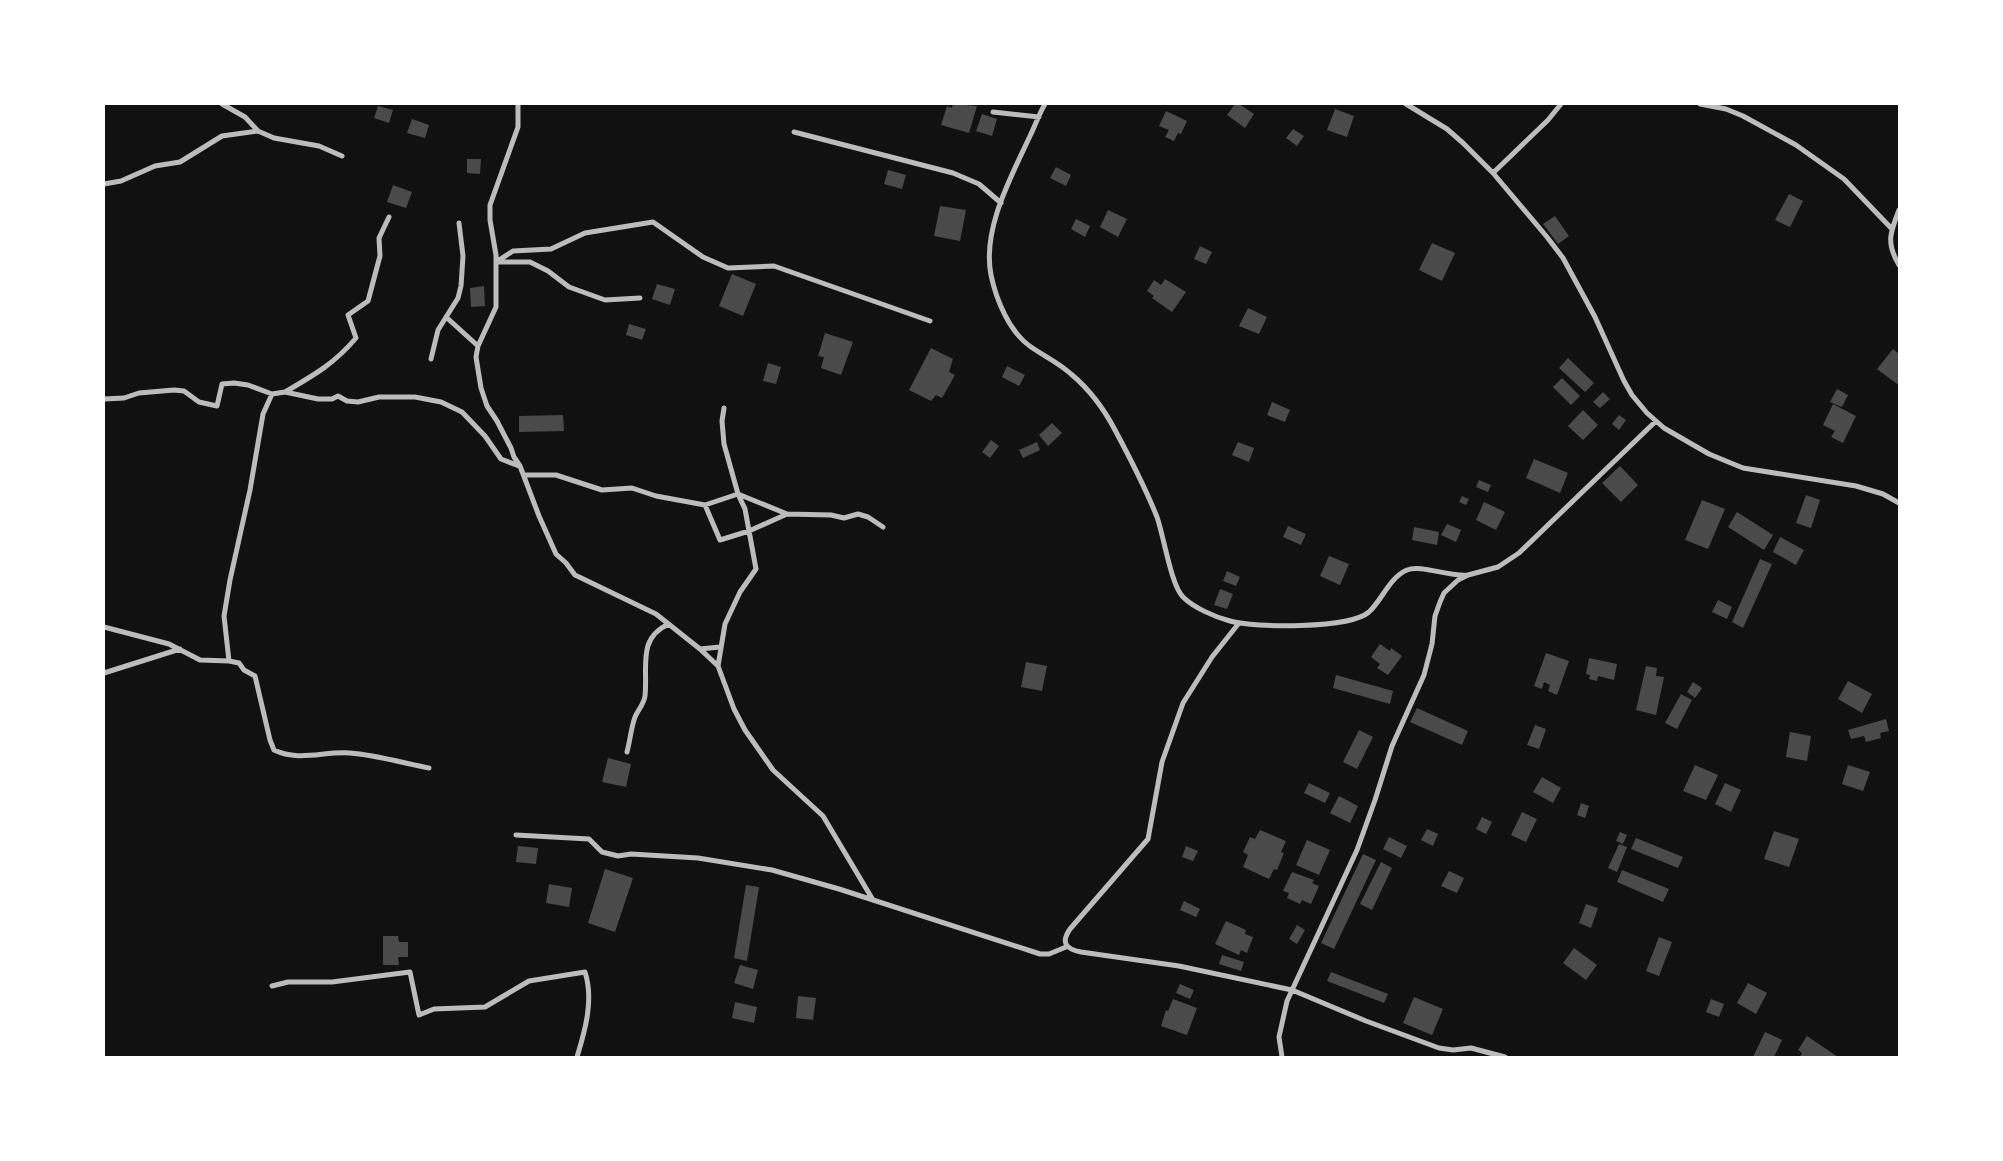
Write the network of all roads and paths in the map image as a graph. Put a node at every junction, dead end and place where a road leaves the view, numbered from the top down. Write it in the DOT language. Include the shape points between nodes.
graph roads {
  1 [pos="222,104"];
  2 [pos="518,104"];
  3 [pos="1044,104"];
  4 [pos="1406,104"];
  5 [pos="1561,104"];
  6 [pos="1700,104"];
  7 [pos="993,112"];
  8 [pos="1039,116"];
  9 [pos="258,131"];
  10 [pos="794,132"];
  11 [pos="342,156"];
  12 [pos="1493,174"];
  13 [pos="104,184"];
  14 [pos="1001,203"];
  15 [pos="1899,210"];
  16 [pos="389,217"];
  17 [pos="459,223"];
  18 [pos="1892,229"];
  19 [pos="496,262"];
  20 [pos="1899,265"];
  21 [pos="640,298"];
  22 [pos="446,317"];
  23 [pos="930,322"];
  24 [pos="478,346"];
  25 [pos="431,359"];
  26 [pos="285,392"];
  27 [pos="272,394"];
  28 [pos="104,399"];
  29 [pos="724,408"];
  30 [pos="1656,421"];
  31 [pos="520,466"];
  32 [pos="524,475"];
  33 [pos="738,494"];
  34 [pos="1899,501"];
  35 [pos="705,505"];
  36 [pos="787,514"];
  37 [pos="883,527"];
  38 [pos="749,531"];
  39 [pos="1468,575"];
  40 [pos="1239,623"];
  41 [pos="669,624"];
  42 [pos="104,627"];
  43 [pos="720,647"];
  44 [pos="180,649"];
  45 [pos="700,649"];
  46 [pos="229,660"];
  47 [pos="718,666"];
  48 [pos="104,673"];
  49 [pos="627,752"];
  50 [pos="429,768"];
  51 [pos="516,835"];
  52 [pos="873,900"];
  53 [pos="1066,947"];
  54 [pos="272,986"];
  55 [pos="1292,990"];
  56 [pos="577,1057"];
  57 [pos="1282,1057"];
  58 [pos="1505,1057"];
  1 -- 9 [label="street" via="245,117"];
  2 -- 19 [label="street" via="518,128 490,205"];
  3 -- 8 [label="street"];
  4 -- 12 [label="street" via="1447,129"];
  5 -- 12 [label="street"];
  6 -- 18 [label="street" via="1743,116 1796,145 1844,179"];
  7 -- 8 [label="street"];
  8 -- 14 [label="street"];
  9 -- 11 [label="street" via="274,138 319,146"];
  9 -- 13 [label="street" via="222,136 180,162 155,166"];
  10 -- 14 [label="street" via="953,173 979,184"];
  12 -- 30 [label="street" via="1563,258 1624,381 1637,402"];
  14 -- 40 [label="street" via="991,238 990,272 1012,327 1023,340 1076,378 1114,428 1157,518 1182,596 1204,610"];
  15 -- 18 [label="street"];
  16 -- 26 [label="street" via="379,238 380,256 368,301 348,316 356,338 334,361"];
  17 -- 22 [label="street" via="463,256 461,286 458,298"];
  18 -- 20 [label="street" via="1891,248"];
  19 -- 21 [label="street" via="530,262 569,287 605,300"];
  19 -- 23 [label="street" via="513,251 551,249 584,233 653,222 703,257 728,268 774,266"];
  19 -- 24 [label="street" via="496,307"];
  22 -- 24 [label="street"];
  22 -- 25 [label="street" via="438,330"];
  24 -- 31 [label="street" via="476,357 487,406"];
  26 -- 27 [label="street"];
  26 -- 31 [label="street" via="318,399 338,396 358,402 379,397 415,397 441,402 462,412 486,436 501,459"];
  27 -- 28 [label="street" via="234,383 222,384 217,406 199,402 184,391 174,390"];
  27 -- 46 [label="street" via="263,414 224,616"];
  29 -- 33 [label="street" via="724,444"];
  30 -- 34 [label="street" via="1709,454 1743,468 1856,486"];
  30 -- 39 [label="street" via="1519,553 1498,567"];
  31 -- 32 [label="street"];
  32 -- 35 [label="street" via="556,475 602,490 632,488"];
  32 -- 41 [label="street" via="556,554 575,575 641,606"];
  33 -- 35 [label="street"];
  33 -- 36 [label="street"];
  33 -- 38 [label="street"];
  35 -- 38 [label="street" via="720,540"];
  36 -- 37 [label="street" via="844,518 858,514"];
  36 -- 38 [label="street"];
  38 -- 43 [label="street" via="756,569 740,592 725,624"];
  39 -- 40 [label="street" via="1410,569 1398,576 1369,612 1357,619 1297,626"];
  39 -- 55 [label="street" via="1451,586 1440,602 1424,675 1392,746 1357,850"];
  40 -- 53 [label="street" via="1202,672 1180,709 1162,762 1148,839 1070,928 1065,938"];
  41 -- 45 [label="street"];
  41 -- 49 [label="street" via="657,629 649,639 645,697"];
  42 -- 44 [label="street"];
  43 -- 45 [label="street"];
  43 -- 47 [label="street"];
  44 -- 46 [label="street" via="200,660"];
  44 -- 48 [label="street"];
  45 -- 47 [label="street"];
  46 -- 50 [label="street" via="239,663 255,676 274,750 287,755 309,756 350,753"];
  47 -- 52 [label="street" via="745,730 773,770 823,816"];
  51 -- 52 [label="street" via="589,839 602,852 618,856 698,858 748,865"];
  52 -- 53 [label="street" via="1040,954"];
  53 -- 55 [label="street"];
  54 -- 56 [label="street" via="410,972 419,1015 434,1008 485,1007 529,981 585,972 588,1018"];
  55 -- 57 [label="street" via="1279,1028"];
  55 -- 58 [label="street" via="1366,1022 1439,1048 1471,1048"];
}
